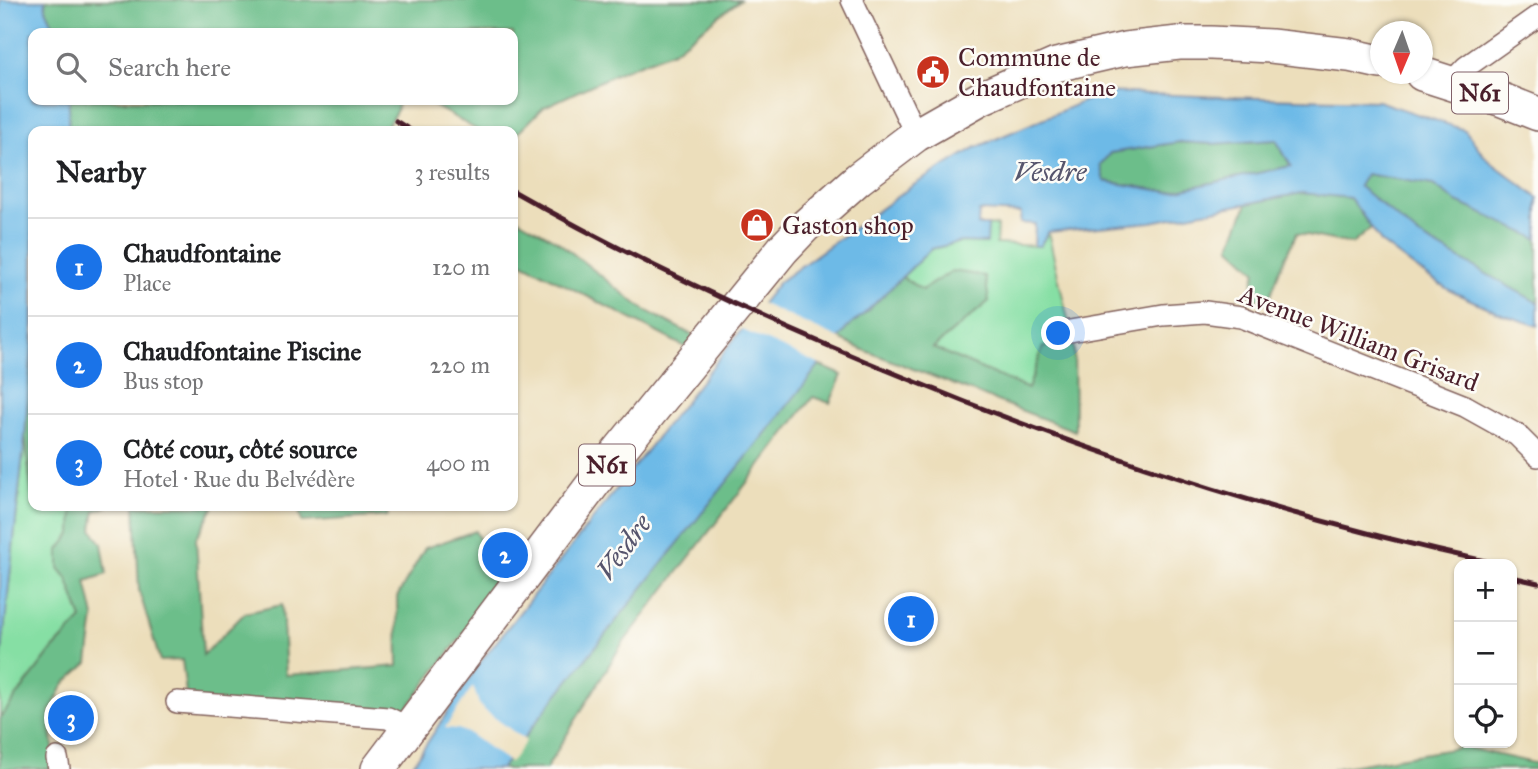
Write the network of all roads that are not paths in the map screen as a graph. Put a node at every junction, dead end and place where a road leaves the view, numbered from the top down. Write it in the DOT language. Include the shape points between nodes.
graph roads {
  1 [pos="852,0"];
  2 [pos="1538,16"];
  3 [pos="1370,60"];
  4 [pos="1436,78"];
  5 [pos="1538,114"];
  6 [pos="916,135"];
  7 [pos="1064,332"];
  8 [pos="1538,456"];
  9 [pos="177,702"];
  10 [pos="408,728"];
  11 [pos="378,769"];
  1 -- 6 [label="street"];
  2 -- 4 [label="street" via="1466,67"];
  3 -- 6 [label="main road, N61" via="1210,43 1125,49 1056,65 981,98"];
  4 -- 5 [label="main road, N61"];
  6 -- 10 [label="main road, N61" via="858,179 783,249 609,463"];
  7 -- 8 [label="street, Avenue William Grisard" via="1163,315 1205,312 1241,317 1465,406 1517,435"];
  9 -- 10 [label="street" via="388,718"];
  10 -- 11 [label="main road, N61"];
}
